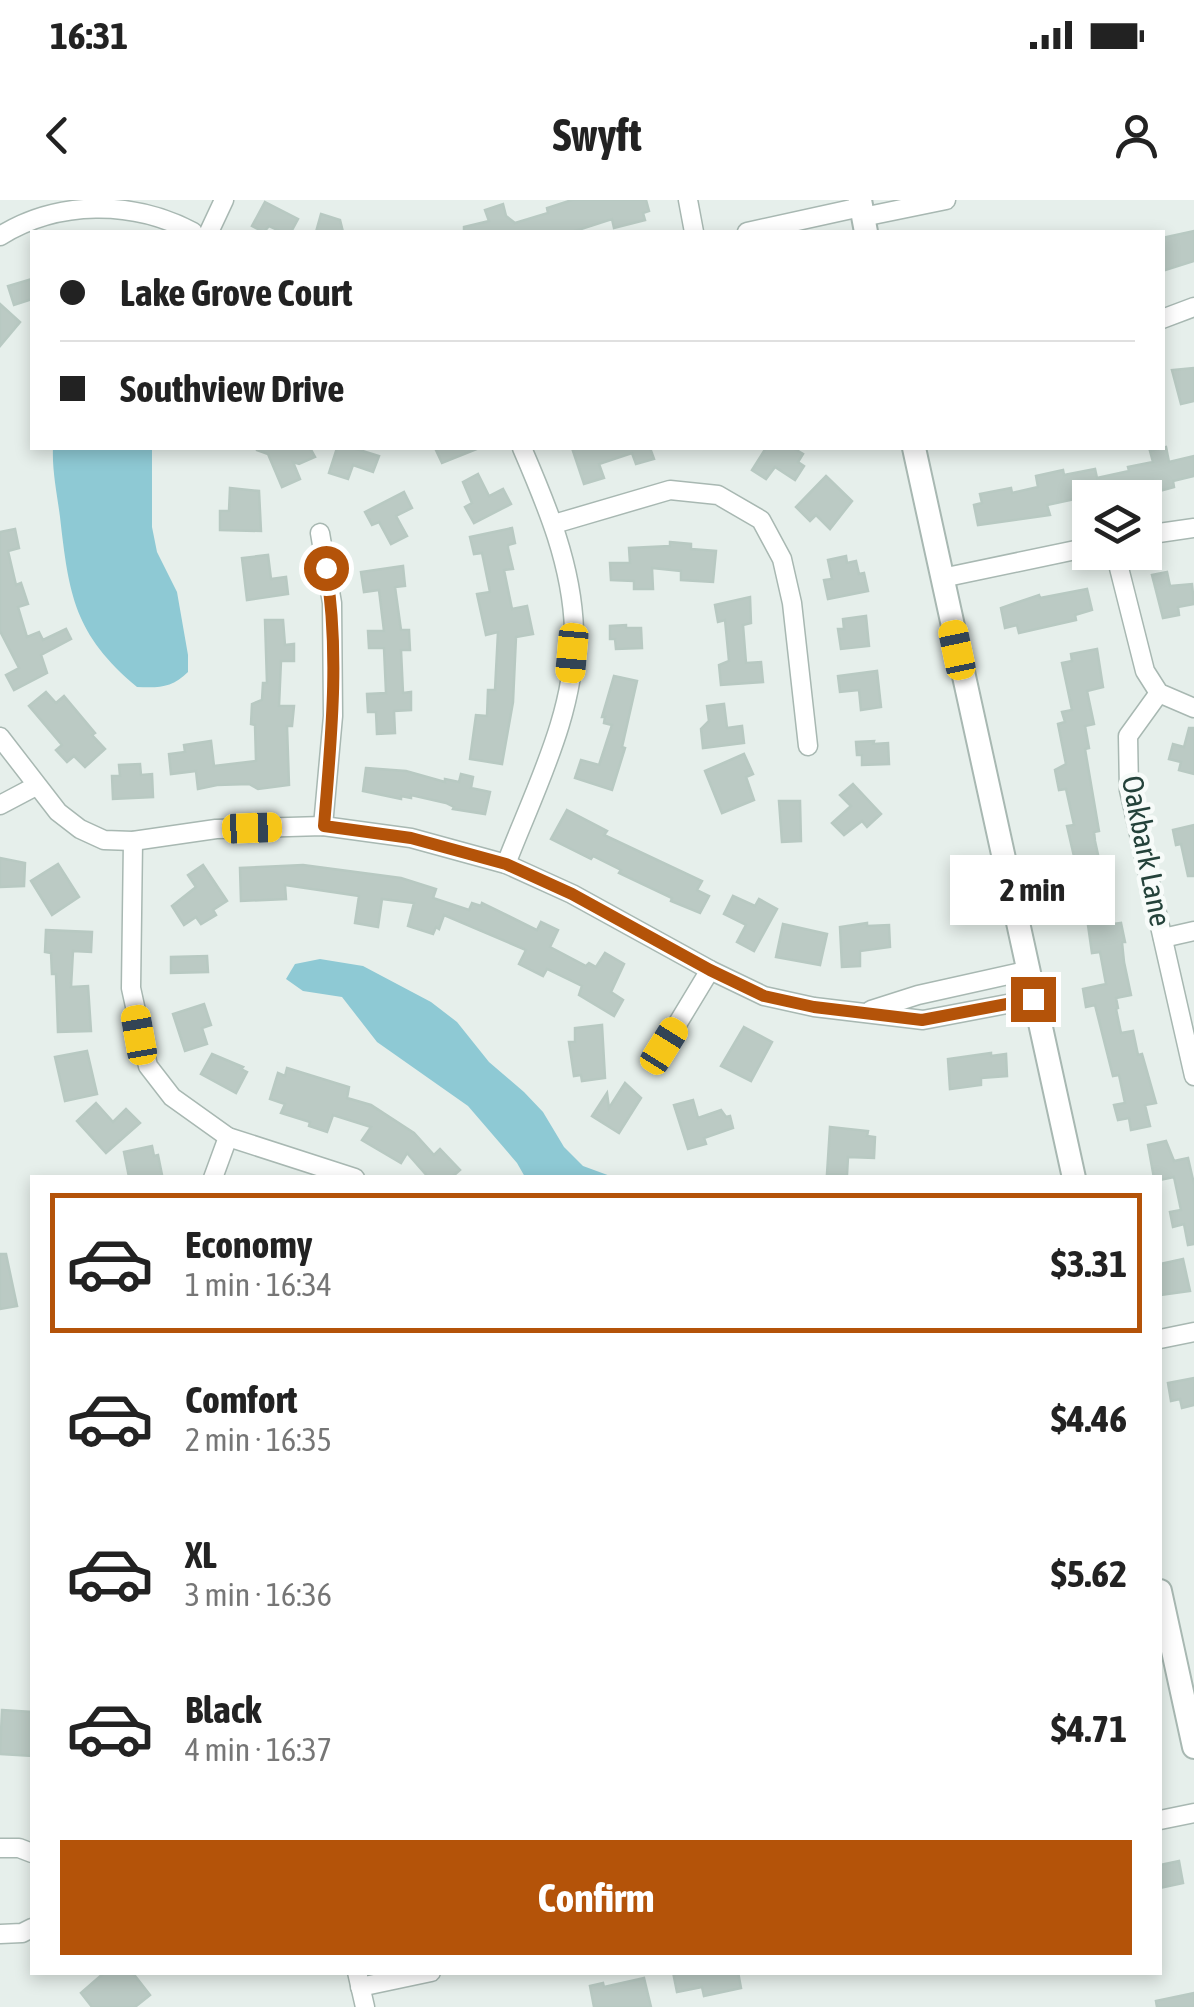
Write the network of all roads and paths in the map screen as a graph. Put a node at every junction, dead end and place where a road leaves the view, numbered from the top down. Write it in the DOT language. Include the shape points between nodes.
graph roads {
  1 [pos="224,200"];
  2 [pos="688,200"];
  3 [pos="946,200"];
  4 [pos="863,214"];
  5 [pos="189,230"];
  6 [pos="211,230"];
  7 [pos="694,230"];
  8 [pos="759,230"];
  9 [pos="0,236"];
  10 [pos="1194,306"];
  11 [pos="1165,318"];
  12 [pos="523,450"];
  13 [pos="914,450"];
  14 [pos="554,524"];
  15 [pos="1194,528"];
  16 [pos="320,533"];
  17 [pos="1162,533"];
  18 [pos="1072,551"];
  19 [pos="1119,570"];
  20 [pos="942,578"];
  21 [pos="1160,693"];
  22 [pos="1194,708"];
  23 [pos="0,738"];
  24 [pos="808,746"];
  25 [pos="36,786"];
  26 [pos="0,805"];
  27 [pos="324,826"];
  28 [pos="132,841"];
  29 [pos="506,864"];
  30 [pos="1194,931"];
  31 [pos="1163,938"];
  32 [pos="710,970"];
  33 [pos="1026,971"];
  34 [pos="1033,999"];
  35 [pos="866,1012"];
  36 [pos="664,1046"];
  37 [pos="1194,1076"];
  38 [pos="228,1137"];
  39 [pos="214,1175"];
  40 [pos="346,1175"];
  41 [pos="1073,1175"];
  42 [pos="1194,1332"];
  43 [pos="1162,1339"];
  44 [pos="1162,1600"];
  45 [pos="1194,1748"];
  46 [pos="1194,1813"];
  47 [pos="1162,1820"];
  48 [pos="0,1848"];
  49 [pos="30,1852"];
  50 [pos="30,1929"];
  51 [pos="0,1934"];
  52 [pos="404,1975"];
  53 [pos="359,1980"];
  54 [pos="364,2007"];
  1 -- 6 [label="street"];
  2 -- 7 [label="street"];
  3 -- 4 [label="street"];
  4 -- 8 [label="street"];
  5 -- 9 [label="street" via="123,208 65,210"];
  10 -- 11 [label="street"];
  12 -- 14 [label="street"];
  13 -- 20 [label="street"];
  14 -- 24 [label="street" via="670,490 718,495 761,520 782,559 792,603"];
  14 -- 29 [label="street" via="574,632 570,674 558,729"];
  15 -- 17 [label="street"];
  16 -- 27 [label="street" via="332,603 333,716"];
  18 -- 20 [label="street"];
  19 -- 21 [label="street" via="1138,650"];
  20 -- 33 [label="street"];
  21 -- 22 [label="street"];
  21 -- 31 [label="street, Oakbark Lane" via="1128,736 1129,790"];
  23 -- 25 [label="street"];
  25 -- 26 [label="street"];
  25 -- 28 [label="street" via="80,829 104,840"];
  27 -- 28 [label="street" via="216,829"];
  27 -- 29 [label="street" via="411,838"];
  28 -- 38 [label="street" via="131,988 148,1066 172,1098"];
  29 -- 32 [label="street"];
  30 -- 31 [label="street"];
  31 -- 37 [label="street, Oakbark Lane"];
  32 -- 35 [label="street" via="764,996"];
  32 -- 36 [label="street"];
  33 -- 34 [label="street"];
  33 -- 35 [label="street"];
  34 -- 35 [label="street" via="922,1020"];
  34 -- 41 [label="street"];
  38 -- 39 [label="street"];
  38 -- 40 [label="street"];
  42 -- 43 [label="street"];
  44 -- 45 [label="street"];
  46 -- 47 [label="street"];
  48 -- 49 [label="street"];
  50 -- 51 [label="street"];
  52 -- 53 [label="street"];
  53 -- 54 [label="street"];
}
